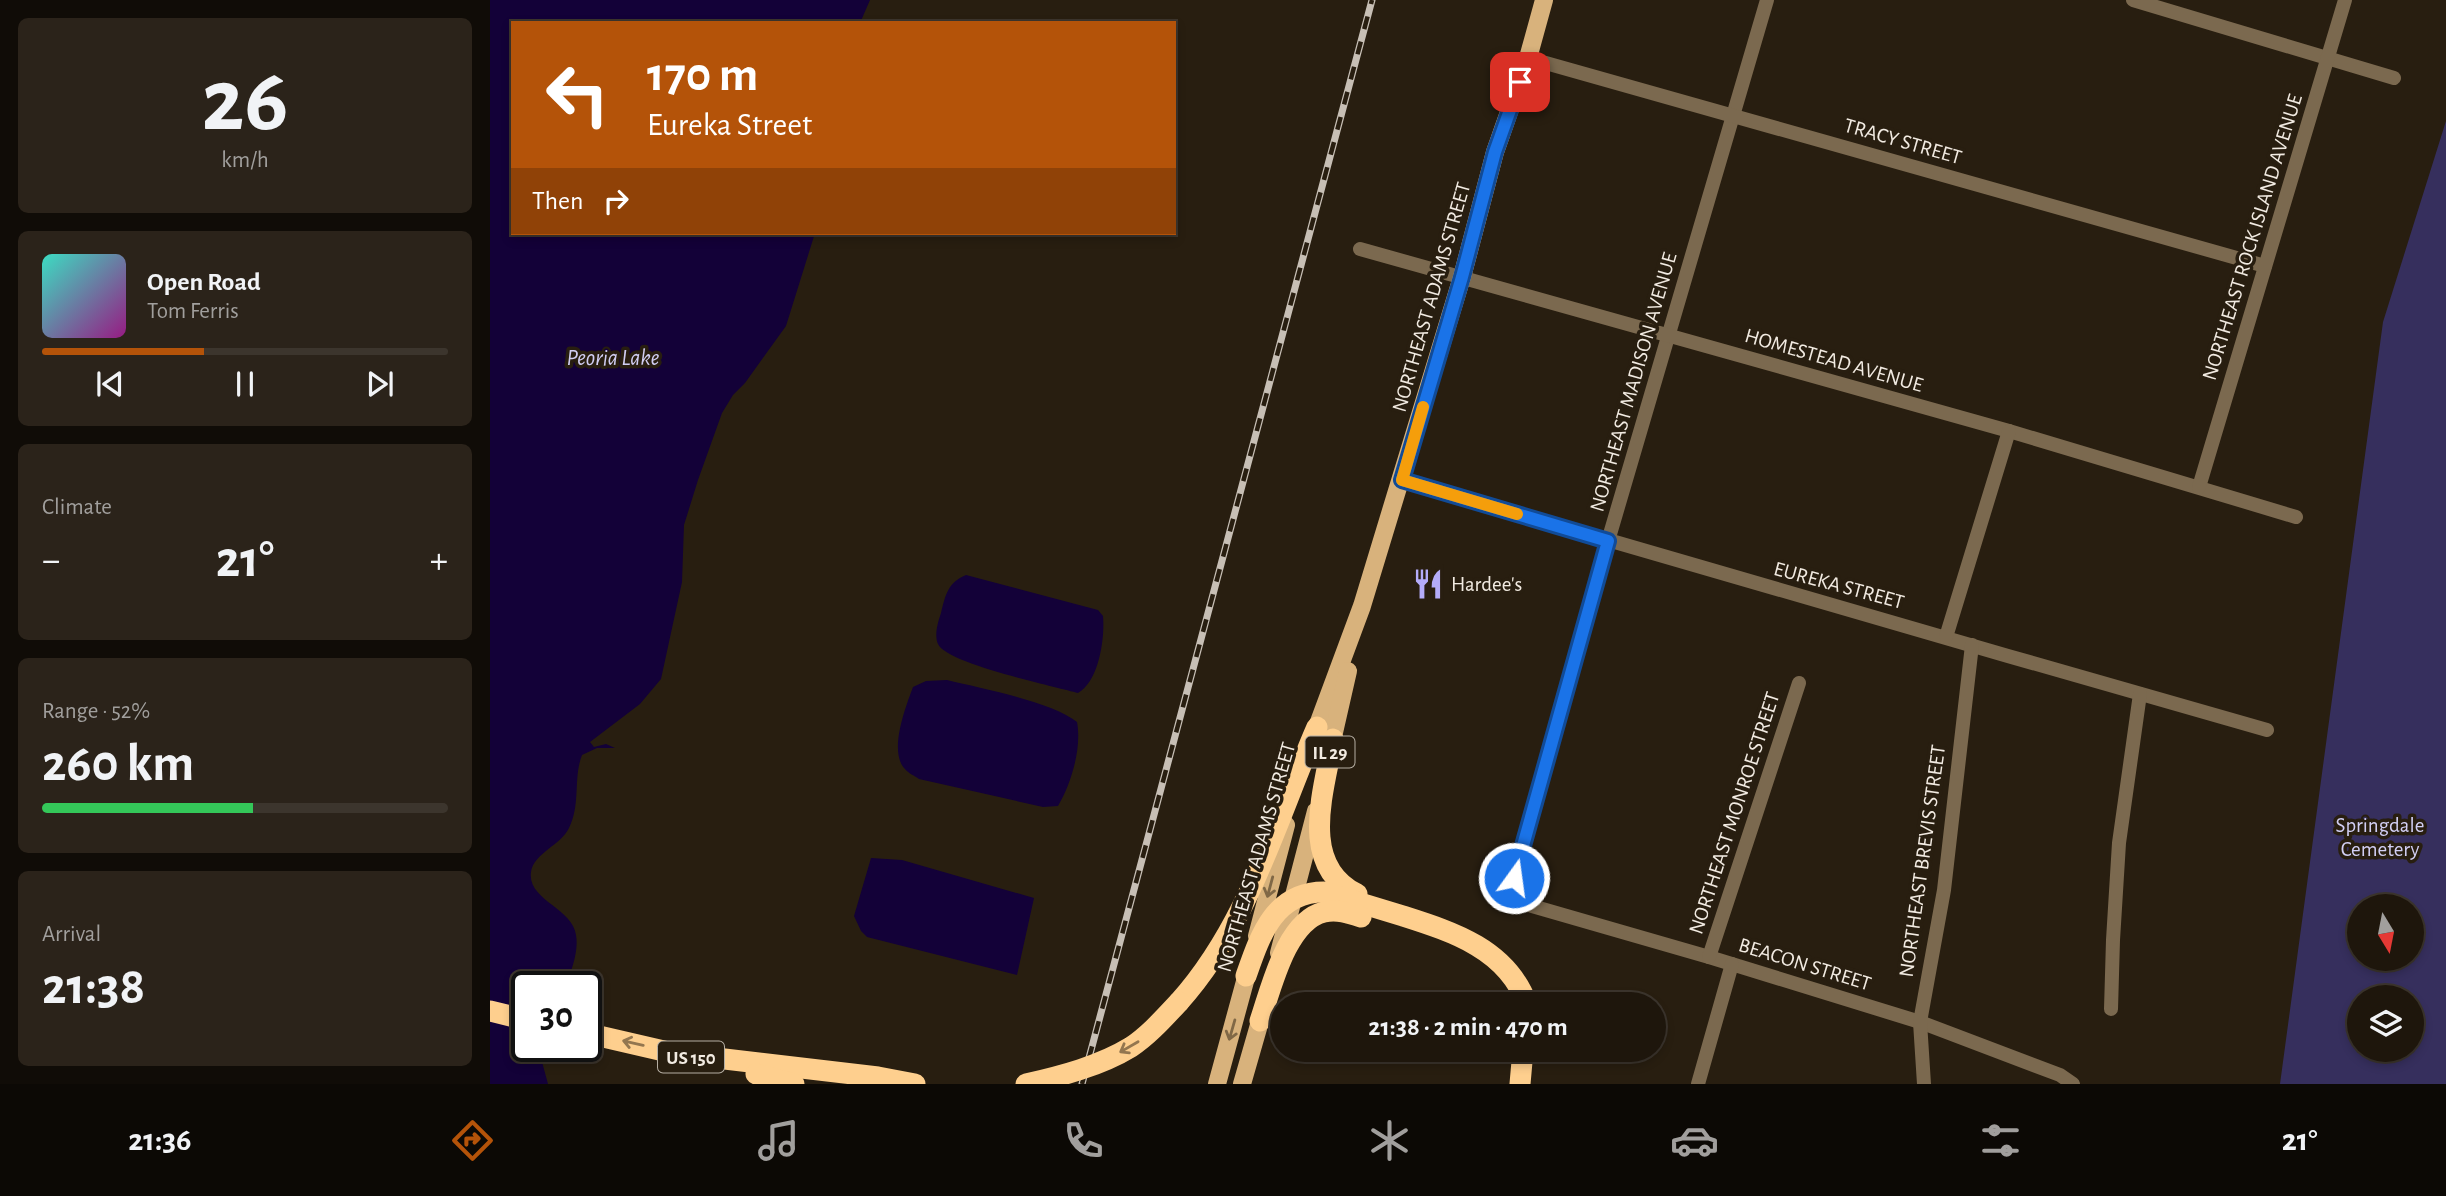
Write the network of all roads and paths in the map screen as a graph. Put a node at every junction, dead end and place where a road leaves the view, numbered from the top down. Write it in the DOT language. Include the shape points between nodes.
graph roads {
  1 [pos="1544,0"];
  2 [pos="1767,0"];
  3 [pos="2133,0"];
  4 [pos="2345,0"];
  5 [pos="1528,58"];
  6 [pos="2328,59"];
  7 [pos="2395,78"];
  8 [pos="1733,114"];
  9 [pos="1360,249"];
  10 [pos="2265,267"];
  11 [pos="1462,277"];
  12 [pos="1668,335"];
  13 [pos="2009,431"];
  14 [pos="1402,480"];
  15 [pos="2199,487"];
  16 [pos="2296,517"];
  17 [pos="1608,541"];
  18 [pos="1946,636"];
  19 [pos="1972,645"];
  20 [pos="1799,682"];
  21 [pos="2140,694"];
  22 [pos="2267,730"];
  23 [pos="1325,733"];
  24 [pos="1293,897"];
  25 [pos="1519,898"];
  26 [pos="1443,929"];
  27 [pos="1709,957"];
  28 [pos="1732,964"];
  29 [pos="1247,976"];
  30 [pos="1271,992"];
  31 [pos="1505,992"];
  32 [pos="1521,992"];
  33 [pos="1270,994"];
  34 [pos="2111,1009"];
  35 [pos="490,1012"];
  36 [pos="511,1017"];
  37 [pos="1260,1021"];
  38 [pos="1920,1022"];
  39 [pos="602,1036"];
  40 [pos="682,1054"];
  41 [pos="1522,1062"];
  42 [pos="1535,1062"];
  43 [pos="794,1084"];
  44 [pos="915,1084"];
  45 [pos="1027,1084"];
  46 [pos="1217,1084"];
  47 [pos="1242,1084"];
  48 [pos="1520,1084"];
  49 [pos="1533,1084"];
  50 [pos="1698,1084"];
  51 [pos="1924,1084"];
  52 [pos="2073,1084"];
  1 -- 5 [label="main road, NORTHEAST ADAMS STREET / IL 29"];
  2 -- 8 [label="street, NORTHEAST MADISON AVENUE"];
  3 -- 6 [label="street"];
  4 -- 6 [label="street, NORTHEAST ROCK ISLAND AVENUE"];
  5 -- 8 [label="street, TRACY STREET"];
  5 -- 11 [label="main road, NORTHEAST ADAMS STREET / IL 29" via="1495,152"];
  6 -- 7 [label="street"];
  6 -- 10 [label="street, NORTHEAST ROCK ISLAND AVENUE"];
  8 -- 10 [label="street, TRACY STREET"];
  8 -- 12 [label="street, NORTHEAST MADISON AVENUE"];
  9 -- 11 [label="street, HOMESTEAD AVENUE"];
  10 -- 15 [label="street, NORTHEAST ROCK ISLAND AVENUE"];
  11 -- 12 [label="street, HOMESTEAD AVENUE"];
  11 -- 14 [label="main road, NORTHEAST ADAMS STREET / IL 29"];
  12 -- 13 [label="street, HOMESTEAD AVENUE"];
  12 -- 17 [label="street, NORTHEAST MADISON AVENUE"];
  13 -- 15 [label="street, HOMESTEAD AVENUE"];
  13 -- 18 [label="street"];
  14 -- 17 [label="street, EUREKA STREET"];
  14 -- 23 [label="main road, NORTHEAST ADAMS STREET / IL 29"];
  15 -- 16 [label="street, HOMESTEAD AVENUE"];
  17 -- 18 [label="street, EUREKA STREET"];
  17 -- 25 [label="street, NORTHEAST MADISON AVENUE" via="1514,878"];
  18 -- 19 [label="street, EUREKA STREET"];
  19 -- 21 [label="street, EUREKA STREET"];
  19 -- 38 [label="street, NORTHEAST BREVIS STREET" via="1944,890"];
  20 -- 27 [label="street, NORTHEAST MONROE STREET"];
  21 -- 22 [label="street, EUREKA STREET"];
  21 -- 34 [label="street" via="2120,829"];
  23 -- 24 [label="main road, NORTHEAST ADAMS STREET / IL 29"];
  23 -- 26 [label="highway" via="1319,827 1331,876 1353,892"];
  23 -- 29 [label="main road, NORTHEAST ADAMS STREET / IL 29, one-way" via="1292,803"];
  23 -- 45 [label="highway, one-way, bridge" via="1231,927 1200,978 1129,1048 1090,1066"];
  24 -- 26 [label="highway" via="1324,892"];
  24 -- 29 [label="highway" via="1262,933"];
  24 -- 37 [label="main road, NORTHEAST ADAMS STREET / IL 29"];
  25 -- 27 [label="street, BEACON STREET" via="1532,906"];
  26 -- 32 [label="highway" via="1493,956"];
  27 -- 28 [label="street, BEACON STREET"];
  28 -- 38 [label="street, BEACON STREET"];
  28 -- 50 [label="street"];
  29 -- 46 [label="main road, NORTHEAST ADAMS STREET / IL 29, one-way"];
  30 -- 31 [label="highway" via="1300,927 1314,916 1332,911 1457,948 1480,962"];
  33 -- 37 [label="highway"];
  35 -- 36 [label="highway"];
  37 -- 47 [label="main road, NORTHEAST ADAMS STREET / IL 29"];
  38 -- 51 [label="street, NORTHEAST BREVIS STREET"];
  38 -- 52 [label="street, BEACON STREET"];
  40 -- 39 [label="highway, US 150, one-way"];
  40 -- 43 [label="highway, US 150"];
  40 -- 44 [label="highway"];
  41 -- 48 [label="highway"];
  42 -- 49 [label="highway"];
}
